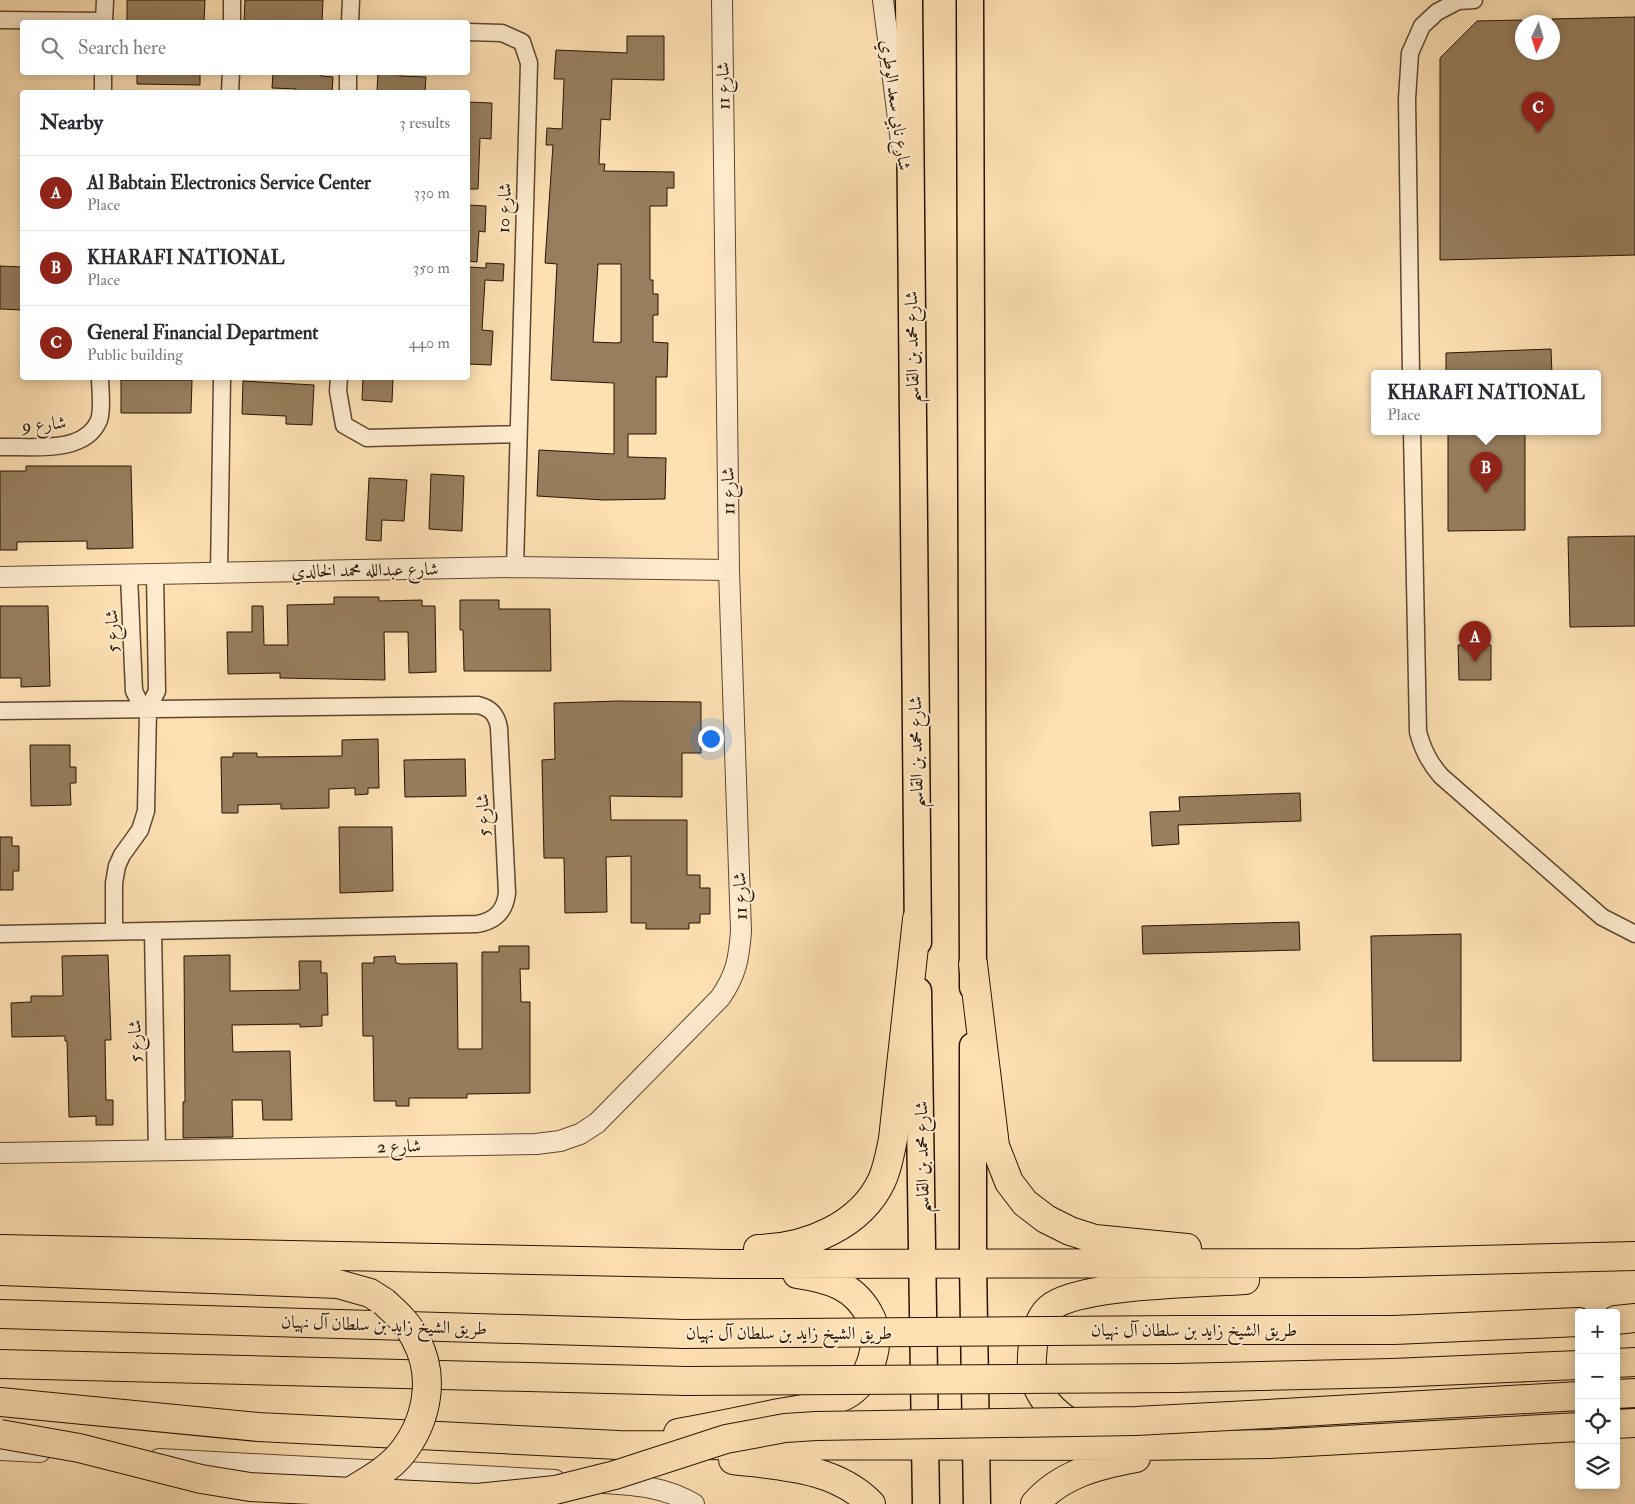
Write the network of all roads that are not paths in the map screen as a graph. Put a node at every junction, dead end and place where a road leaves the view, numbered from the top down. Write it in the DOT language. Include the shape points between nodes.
graph roads {
  1 [pos="105,0"];
  2 [pos="232,0"];
  3 [pos="351,0"];
  4 [pos="722,0"];
  5 [pos="883,0"];
  6 [pos="910,0"];
  7 [pos="970,0"];
  8 [pos="1474,0"];
  9 [pos="0,20"];
  10 [pos="20,20"];
  11 [pos="104,20"];
  12 [pos="232,20"];
  13 [pos="350,20"];
  14 [pos="470,32"];
  15 [pos="103,75"];
  16 [pos="231,75"];
  17 [pos="348,75"];
  18 [pos="103,90"];
  19 [pos="230,90"];
  20 [pos="348,90"];
  21 [pos="911,210"];
  22 [pos="1411,370"];
  23 [pos="100,380"];
  24 [pos="222,380"];
  25 [pos="339,380"];
  26 [pos="517,434"];
  27 [pos="1412,435"];
  28 [pos="0,447"];
  29 [pos="515,567"];
  30 [pos="729,570"];
  31 [pos="219,574"];
  32 [pos="155,575"];
  33 [pos="129,576"];
  34 [pos="0,577"];
  35 [pos="148,709"];
  36 [pos="0,711"];
  37 [pos="917,918"];
  38 [pos="114,931"];
  39 [pos="153,931"];
  40 [pos="0,934"];
  41 [pos="1635,934"];
  42 [pos="973,964"];
  43 [pos="732,981"];
  44 [pos="156,1151"];
  45 [pos="0,1153"];
  46 [pos="0,1248"];
  47 [pos="1635,1256"];
  48 [pos="472,1259"];
  49 [pos="1360,1263"];
  50 [pos="726,1264"];
  51 [pos="923,1264"];
  52 [pos="973,1264"];
  53 [pos="0,1271"];
  54 [pos="0,1314"];
  55 [pos="1635,1318"];
  56 [pos="1620,1320"];
  57 [pos="1575,1322"];
  58 [pos="1635,1362"];
  59 [pos="1620,1363"];
  60 [pos="0,1364"];
  61 [pos="1575,1365"];
  62 [pos="1635,1393"];
  63 [pos="1620,1394"];
  64 [pos="1575,1396"];
  65 [pos="0,1402"];
  66 [pos="1635,1423"];
  67 [pos="1620,1424"];
  68 [pos="1575,1426"];
  69 [pos="0,1434"];
  70 [pos="1269,1444"];
  71 [pos="618,1445"];
  72 [pos="926,1445"];
  73 [pos="976,1446"];
  74 [pos="1139,1446"];
  75 [pos="0,1450"];
  76 [pos="348,1493"];
  77 [pos="694,1504"];
  78 [pos="871,1504"];
  79 [pos="926,1504"];
  80 [pos="977,1504"];
  81 [pos="1035,1504"];
  1 -- 11 [label="street"];
  2 -- 12 [label="street"];
  3 -- 13 [label="street"];
  4 -- 30 [label="street, شارع 11"];
  5 -- 21 [label="street, شارع نابي سعد الوطري"];
  6 -- 21 [label="main road, شارع محمد بن القاسم"];
  7 -- 42 [label="main road"];
  8 -- 22 [label="street" via="1458,1 1437,12 1422,26 1410,54 1407,108"];
  9 -- 10 [label="street"];
  14 -- 26 [label="street, شارع 10" via="502,33 522,42 529,63"];
  15 -- 18 [label="street"];
  16 -- 19 [label="street"];
  17 -- 20 [label="street"];
  21 -- 37 [label="main road, شارع محمد بن القاسم"];
  23 -- 28 [label="street, شارع 9" via="100,418 91,435 67,445"];
  24 -- 31 [label="street"];
  25 -- 26 [label="street" via="344,425 367,438"];
  26 -- 29 [label="street, شارع 10"];
  27 -- 41 [label="street" via="1418,732 1422,749 1441,776 1589,906 1617,926"];
  29 -- 30 [label="street, شارع عبدالله محمد الخالدي"];
  29 -- 31 [label="street, شارع عبدالله محمد الخالدي"];
  30 -- 43 [label="street, شارع 11" via="741,931 739,957"];
  31 -- 32 [label="street, شارع عبدالله محمد الخالدي"];
  32 -- 33 [label="street, شارع عبدالله محمد الخالدي"];
  32 -- 35 [label="street" via="157,690"];
  33 -- 34 [label="street, شارع عبدالله محمد الخالدي"];
  33 -- 35 [label="street, شارع 5" via="134,691 140,704"];
  35 -- 36 [label="street, شارع 5"];
  35 -- 38 [label="street" via="146,811 140,830 117,866"];
  35 -- 39 [label="street, شارع 5" via="485,707 495,716 499,728 507,893 498,916 477,924"];
  37 -- 48 [label="highway" via="888,1164 870,1199 839,1227 799,1244 770,1248"];
  37 -- 51 [label="main road, شارع محمد بن القاسم"];
  38 -- 39 [label="street, شارع 5"];
  38 -- 40 [label="street, شارع 5"];
  39 -- 44 [label="street, شارع 5"];
  42 -- 49 [label="highway" via="995,1146 1010,1182 1025,1203 1046,1219 1095,1239"];
  42 -- 52 [label="main road"];
  43 -- 44 [label="street, شارع 2" via="720,998 611,1111 580,1134 560,1141"];
  44 -- 45 [label="street, شارع 2"];
  46 -- 48 [label="highway"];
  47 -- 49 [label="highway"];
  48 -- 50 [label="highway"];
  49 -- 52 [label="highway"];
  49 -- 74 [label="highway" via="1248,1279 1101,1290 1072,1296 1050,1308 1037,1327 1032,1364 1037,1387 1050,1408 1070,1423 1095,1435"];
  50 -- 51 [label="highway"];
  50 -- 71 [label="highway" via="816,1277 848,1288 865,1305 873,1323 875,1351 865,1376 847,1394 822,1405"];
  51 -- 52 [label="highway"];
  51 -- 72 [label="main road, شارع محمد بن القاسم"];
  52 -- 73 [label="main road"];
  53 -- 76 [label="highway, bridge" via="338,1284 370,1293 402,1319 416,1339 425,1363 427,1388 424,1413 414,1436 399,1456"];
  54 -- 57 [label="highway, طريق الشيخ زايد بن سلطان آل نهيان, bridge" via="684,1334 1394,1330"];
  55 -- 56 [label="highway"];
  58 -- 59 [label="highway"];
  60 -- 61 [label="highway, bridge" via="686,1381 1176,1378"];
  62 -- 63 [label="highway"];
  64 -- 76 [label="highway, bridge" via="1179,1420 785,1428 726,1439 615,1475 547,1492 477,1498"];
  65 -- 71 [label="highway" via="258,1427"];
  66 -- 67 [label="highway"];
  68 -- 70 [label="highway"];
  69 -- 76 [label="highway, bridge" via="79,1448 222,1484"];
  70 -- 74 [label="highway"];
  70 -- 81 [label="highway" via="1108,1463 1082,1471 1058,1484"];
  71 -- 72 [label="highway"];
  71 -- 78 [label="highway" via="813,1471 840,1481"];
  72 -- 73 [label="highway"];
  72 -- 79 [label="main road, شارع محمد بن القاسم"];
  73 -- 74 [label="highway"];
  73 -- 80 [label="main road"];
  75 -- 77 [label="street" via="643,1485 671,1492"];
}
